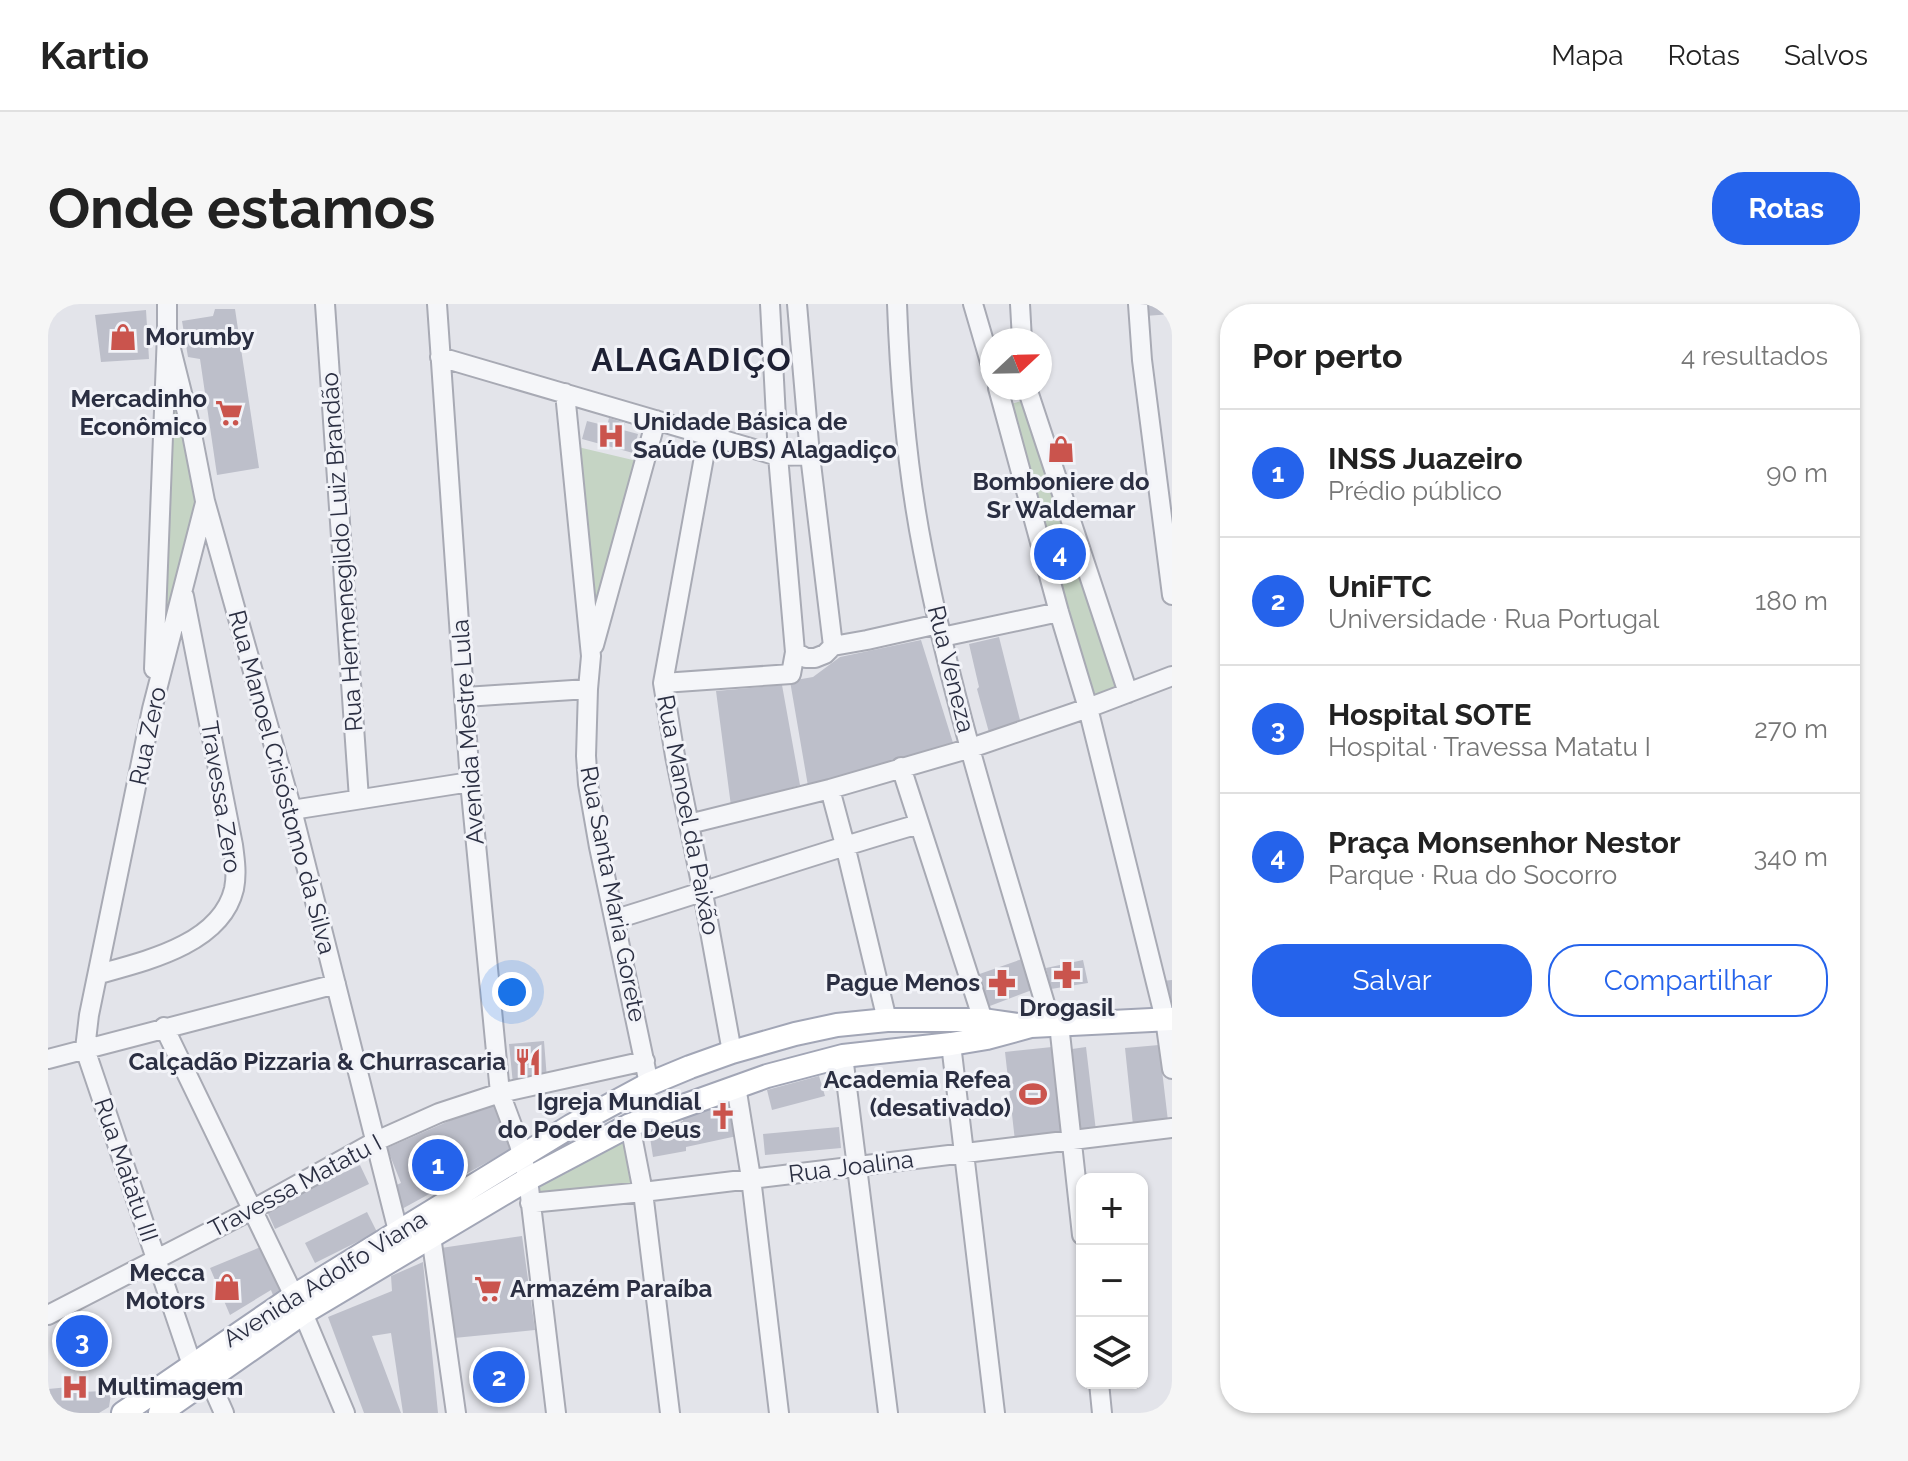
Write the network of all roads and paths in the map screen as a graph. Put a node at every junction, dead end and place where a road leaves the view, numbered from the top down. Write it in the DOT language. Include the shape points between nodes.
graph roads {
  1 [pos="167,304"];
  2 [pos="325,304"];
  3 [pos="437,304"];
  4 [pos="770,304"];
  5 [pos="797,304"];
  6 [pos="897,304"];
  7 [pos="973,304"];
  8 [pos="1020,304"];
  9 [pos="1138,304"];
  10 [pos="980,328"];
  11 [pos="1021,328"];
  12 [pos="167,333"];
  13 [pos="440,357"];
  14 [pos="565,393"];
  15 [pos="1001,400"];
  16 [pos="1031,400"];
  17 [pos="656,420"];
  18 [pos="708,435"];
  19 [pos="810,455"];
  20 [pos="778,456"];
  21 [pos="205,501"];
  22 [pos="182,588"];
  23 [pos="1172,595"];
  24 [pos="1059,612"];
  25 [pos="940,631"];
  26 [pos="833,646"];
  27 [pos="795,652"];
  28 [pos="591,656"];
  29 [pos="1172,676"];
  30 [pos="663,683"];
  31 [pos="588,689"];
  32 [pos="1128,693"];
  33 [pos="465,697"];
  34 [pos="1088,708"];
  35 [pos="152,709"];
  36 [pos="971,748"];
  37 [pos="901,767"];
  38 [pos="470,782"];
  39 [pos="830,789"];
  40 [pos="359,799"];
  41 [pos="292,810"];
  42 [pos="689,824"];
  43 [pos="919,824"];
  44 [pos="845,845"];
  45 [pos="703,893"];
  46 [pos="616,919"];
  47 [pos="99,974"];
  48 [pos="336,984"];
  49 [pos="1169,1019"];
  50 [pos="895,1020"];
  51 [pos="983,1020"];
  52 [pos="1047,1025"];
  53 [pos="164,1027"];
  54 [pos="951,1044"];
  55 [pos="85,1049"];
  56 [pos="898,1049"];
  57 [pos="732,1052"];
  58 [pos="843,1056"];
  59 [pos="48,1059"];
  60 [pos="645,1061"];
  61 [pos="684,1069"];
  62 [pos="1172,1069"];
  63 [pos="649,1084"];
  64 [pos="736,1086"];
  65 [pos="500,1093"];
  66 [pos="698,1100"];
  67 [pos="630,1125"];
  68 [pos="1172,1128"];
  69 [pos="1071,1141"];
  70 [pos="374,1142"];
  71 [pos="965,1153"];
  72 [pos="523,1156"];
  73 [pos="857,1167"];
  74 [pos="751,1178"];
  75 [pos="528,1179"];
  76 [pos="1076,1184"];
  77 [pos="643,1192"];
  78 [pos="530,1203"];
  79 [pos="252,1210"];
  80 [pos="398,1231"];
  81 [pos="431,1236"];
  82 [pos="157,1260"];
  83 [pos="299,1304"];
  84 [pos="48,1315"];
  85 [pos="200,1372"];
  86 [pos="1100,1389"];
  87 [pos="123,1413"];
  88 [pos="160,1413"];
  89 [pos="224,1413"];
  90 [pos="345,1413"];
  91 [pos="456,1413"];
  92 [pos="556,1413"];
  93 [pos="670,1413"];
  94 [pos="779,1413"];
  95 [pos="888,1413"];
  96 [pos="995,1413"];
  97 [pos="1102,1413"];
  1 -- 12 [label="street"];
  2 -- 40 [label="street, Rua Hermenegildo Luiz Brandão"];
  3 -- 13 [label="street, Avenida Mestre Lula"];
  4 -- 20 [label="street"];
  5 -- 19 [label="street"];
  6 -- 25 [label="street, Rua Veneza" via="913,490"];
  7 -- 10 [label="street"];
  8 -- 11 [label="street"];
  9 -- 23 [label="street"];
  12 -- 21 [label="street, Rua Manoel Crisóstomo da Silva"];
  12 -- 35 [label="street"];
  13 -- 14 [label="street"];
  13 -- 33 [label="street, Avenida Mestre Lula"];
  14 -- 17 [label="street"];
  14 -- 28 [label="street, Rua Santa Maria Gorete"];
  15 -- 24 [label="street"];
  16 -- 32 [label="street"];
  17 -- 18 [label="street"];
  17 -- 28 [label="street, Rua Santa Maria Gorete"];
  18 -- 20 [label="street"];
  18 -- 30 [label="street, Rua Manoel da Paixão"];
  19 -- 20 [label="street"];
  19 -- 26 [label="street"];
  20 -- 27 [label="street"];
  21 -- 22 [label="street, Rua Zero"];
  21 -- 41 [label="street, Rua Manoel Crisóstomo da Silva"];
  22 -- 35 [label="street, Rua Zero"];
  22 -- 47 [label="street, Travessa Zero" via="233,845 235,886 230,903 191,940 152,960"];
  24 -- 25 [label="street"];
  24 -- 34 [label="street"];
  25 -- 26 [label="street"];
  25 -- 36 [label="street, Rua Veneza"];
  26 -- 27 [label="street" via="815,658"];
  27 -- 30 [label="street" via="791,674"];
  28 -- 31 [label="street, Rua Santa Maria Gorete"];
  29 -- 32 [label="street"];
  30 -- 42 [label="street, Rua Manoel da Paixão"];
  31 -- 33 [label="street"];
  31 -- 46 [label="street, Rua Santa Maria Gorete" via="588,784"];
  32 -- 34 [label="street"];
  33 -- 38 [label="street, Avenida Mestre Lula"];
  34 -- 36 [label="street"];
  34 -- 49 [label="street"];
  35 -- 47 [label="street, Rua Zero"];
  36 -- 37 [label="street"];
  36 -- 52 [label="street, Rua Veneza"];
  37 -- 39 [label="street"];
  37 -- 43 [label="street"];
  38 -- 40 [label="street"];
  38 -- 65 [label="street, Avenida Mestre Lula"];
  39 -- 42 [label="street"];
  39 -- 44 [label="street"];
  40 -- 41 [label="street"];
  41 -- 48 [label="street, Rua Manoel Crisóstomo da Silva"];
  42 -- 45 [label="street, Rua Manoel da Paixão"];
  43 -- 44 [label="street"];
  43 -- 51 [label="street"];
  44 -- 45 [label="street"];
  44 -- 50 [label="street"];
  45 -- 46 [label="street"];
  45 -- 57 [label="street, Rua Manoel da Paixão"];
  46 -- 60 [label="street, Rua Santa Maria Gorete"];
  47 -- 55 [label="street, Rua Matatu III"];
  48 -- 53 [label="street"];
  48 -- 70 [label="street, Rua Manoel Crisóstomo da Silva"];
  49 -- 52 [label="main road, Avenida Adolfo Viana"];
  49 -- 62 [label="street"];
  50 -- 51 [label="main road, Avenida Adolfo Viana"];
  50 -- 56 [label="main road" via="911,1030 907,1043"];
  50 -- 57 [label="main road, Avenida Adolfo Viana" via="837,1025"];
  51 -- 52 [label="main road, Avenida Adolfo Viana"];
  52 -- 54 [label="main road, Avenida Adolfo Viana"];
  52 -- 69 [label="street, Rua Veneza"];
  53 -- 55 [label="street"];
  53 -- 79 [label="street"];
  54 -- 56 [label="main road, Avenida Adolfo Viana"];
  54 -- 71 [label="street"];
  55 -- 59 [label="street"];
  55 -- 82 [label="street, Rua Matatu III"];
  56 -- 58 [label="main road, Avenida Adolfo Viana"];
  57 -- 61 [label="main road, Avenida Adolfo Viana"];
  58 -- 64 [label="main road, Avenida Adolfo Viana"];
  58 -- 73 [label="street"];
  60 -- 63 [label="street, Rua Santa Maria Gorete"];
  60 -- 65 [label="street, Travessa Matatu I"];
  61 -- 63 [label="main road, Avenida Adolfo Viana"];
  61 -- 66 [label="main road" via="679,1076 682,1089"];
  63 -- 72 [label="main road, Avenida Adolfo Viana"];
  64 -- 66 [label="main road, Avenida Adolfo Viana"];
  64 -- 74 [label="street"];
  65 -- 70 [label="street, Travessa Matatu I"];
  65 -- 72 [label="street, Avenida Mestre Lula"];
  66 -- 67 [label="main road, Avenida Adolfo Viana"];
  67 -- 75 [label="main road, Avenida Adolfo Viana"];
  67 -- 77 [label="street"];
  68 -- 69 [label="street, Rua Joalina"];
  69 -- 71 [label="street, Rua Joalina"];
  69 -- 76 [label="street, Rua Veneza"];
  70 -- 79 [label="street, Travessa Matatu I"];
  70 -- 80 [label="street, Rua Manoel Crisóstomo da Silva"];
  71 -- 73 [label="street, Rua Joalina"];
  71 -- 96 [label="street"];
  72 -- 75 [label="street, Avenida Mestre Lula"];
  72 -- 80 [label="main road, Avenida Adolfo Viana"];
  73 -- 74 [label="street, Rua Joalina"];
  73 -- 95 [label="street"];
  74 -- 77 [label="street, Rua Joalina"];
  74 -- 94 [label="street"];
  75 -- 78 [label="street, Avenida Mestre Lula"];
  75 -- 81 [label="main road, Avenida Adolfo Viana"];
  77 -- 78 [label="street, Rua Joalina"];
  77 -- 93 [label="street"];
  78 -- 92 [label="street, Avenida Mestre Lula"];
  79 -- 82 [label="street, Travessa Matatu I"];
  79 -- 83 [label="street"];
  80 -- 83 [label="main road, Avenida Adolfo Viana"];
  81 -- 83 [label="main road, Avenida Adolfo Viana"];
  81 -- 91 [label="street"];
  82 -- 84 [label="street, Travessa Matatu I"];
  82 -- 85 [label="street, Rua Matatu III"];
  83 -- 85 [label="main road, Avenida Adolfo Viana"];
  83 -- 90 [label="street"];
  85 -- 87 [label="main road, Avenida Adolfo Viana"];
  85 -- 88 [label="main road, Avenida Adolfo Viana"];
  85 -- 89 [label="street, Rua Matatu III"];
  86 -- 97 [label="street"];
}
